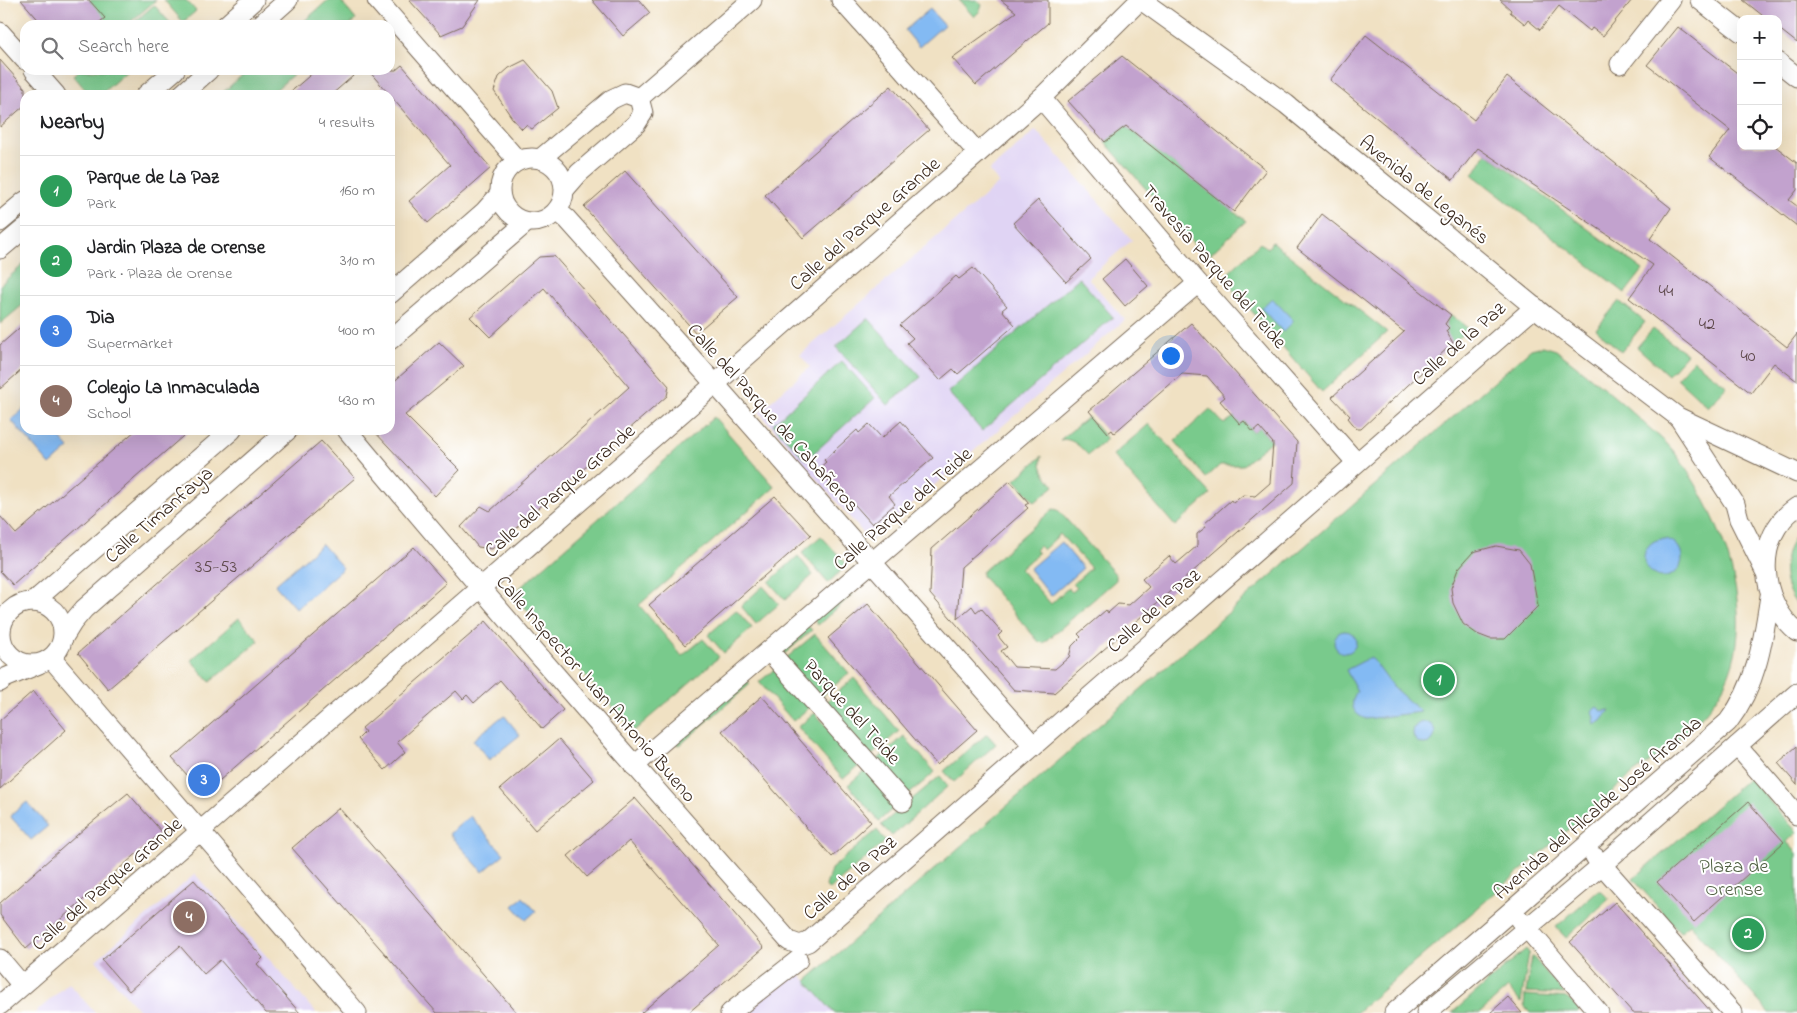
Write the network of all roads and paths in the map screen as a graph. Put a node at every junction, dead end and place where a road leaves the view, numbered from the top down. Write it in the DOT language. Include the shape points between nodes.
graph roads {
  1 [pos="254,0"];
  2 [pos="288,0"];
  3 [pos="377,0"];
  4 [pos="752,0"];
  5 [pos="841,0"];
  6 [pos="1141,0"];
  7 [pos="1670,0"];
  8 [pos="1700,0"];
  9 [pos="232,20"];
  10 [pos="266,20"];
  11 [pos="395,20"];
  12 [pos="395,21"];
  13 [pos="1737,29"];
  14 [pos="0,32"];
  15 [pos="20,54"];
  16 [pos="1620,64"];
  17 [pos="1782,65"];
  18 [pos="38,75"];
  19 [pos="168,75"];
  20 [pos="203,75"];
  21 [pos="1797,76"];
  22 [pos="52,90"];
  23 [pos="152,90"];
  24 [pos="187,90"];
  25 [pos="639,98"];
  26 [pos="1041,98"];
  27 [pos="978,153"];
  28 [pos="540,159"];
  29 [pos="518,161"];
  30 [pos="565,189"];
  31 [pos="500,194"];
  32 [pos="20,204"];
  33 [pos="557,211"];
  34 [pos="0,222"];
  35 [pos="527,222"];
  36 [pos="20,232"];
  37 [pos="0,249"];
  38 [pos="1198,283"];
  39 [pos="395,290"];
  40 [pos="1535,307"];
  41 [pos="395,336"];
  42 [pos="716,384"];
  43 [pos="1678,417"];
  44 [pos="226,435"];
  45 [pos="282,435"];
  46 [pos="351,435"];
  47 [pos="1356,462"];
  48 [pos="1797,473"];
  49 [pos="1797,507"];
  50 [pos="872,562"];
  51 [pos="1765,572"];
  52 [pos="480,589"];
  53 [pos="1770,596"];
  54 [pos="33,602"];
  55 [pos="3,615"];
  56 [pos="1797,632"];
  57 [pos="63,638"];
  58 [pos="769,651"];
  59 [pos="46,660"];
  60 [pos="0,682"];
  61 [pos="1797,693"];
  62 [pos="1033,745"];
  63 [pos="1737,746"];
  64 [pos="634,766"];
  65 [pos="903,802"];
  66 [pos="1797,815"];
  67 [pos="200,832"];
  68 [pos="1586,847"];
  69 [pos="1602,865"];
  70 [pos="1512,911"];
  71 [pos="1526,928"];
  72 [pos="799,952"];
  73 [pos="0,959"];
  74 [pos="22,985"];
  75 [pos="0,1004"];
  76 [pos="357,1013"];
  77 [pos="730,1013"];
  78 [pos="1394,1013"];
  79 [pos="1426,1013"];
  80 [pos="1599,1013"];
  81 [pos="1733,1013"];
  1 -- 9 [label="street"];
  2 -- 10 [label="street"];
  3 -- 11 [label="street"];
  4 -- 25 [label="street"];
  5 -- 27 [label="street"];
  6 -- 26 [label="street, Calle del Parque Grande"];
  6 -- 40 [label="street, Avenida de Leganés" via="1286,104"];
  7 -- 16 [label="street"];
  8 -- 13 [label="street"];
  12 -- 29 [label="street"];
  14 -- 15 [label="street"];
  17 -- 21 [label="street"];
  18 -- 22 [label="street"];
  19 -- 23 [label="street"];
  20 -- 24 [label="street"];
  25 -- 28 [label="street" via="625,93 612,99"];
  25 -- 30 [label="street" via="643,113 636,124"];
  26 -- 27 [label="street, Calle del Parque Grande"];
  26 -- 38 [label="street, Travesía Parque del Teide"];
  27 -- 42 [label="street, Calle del Parque Grande"];
  28 -- 29 [label="street"];
  28 -- 30 [label="street" via="551,164 561,176"];
  29 -- 31 [label="street" via="508,169 500,185"];
  30 -- 33 [label="street"];
  31 -- 35 [label="street" via="504,206 514,217"];
  31 -- 39 [label="street" via="484,212"];
  32 -- 34 [label="street"];
  33 -- 35 [label="street" via="548,219"];
  33 -- 42 [label="street, Calle del Parque de Cabañeros"];
  35 -- 41 [label="street"];
  36 -- 37 [label="street"];
  38 -- 47 [label="street, Travesía Parque del Teide"];
  38 -- 50 [label="street, Calle Parque del Teide"];
  40 -- 43 [label="street, Avenida de Leganés"];
  40 -- 47 [label="street, Calle de la Paz"];
  42 -- 50 [label="street, Calle del Parque de Cabañeros"];
  42 -- 52 [label="street, Calle del Parque Grande"];
  43 -- 48 [label="street, Avenida de Leganés"];
  43 -- 51 [label="street, Avenida de Leganés" via="1735,504"];
  44 -- 54 [label="street, Calle Timanfaya"];
  45 -- 57 [label="street, Calle Timanfaya" via="84,609"];
  46 -- 52 [label="street, Calle Inspector Juan Antonio Bueno"];
  47 -- 62 [label="street, Calle de la Paz"];
  49 -- 51 [label="street" via="1777,528 1768,549"];
  50 -- 58 [label="street, Calle Parque del Teide"];
  50 -- 62 [label="street, Calle del Parque de Cabañeros"];
  51 -- 53 [label="street"];
  52 -- 64 [label="street, Calle Inspector Juan Antonio Bueno"];
  52 -- 67 [label="street, Calle del Parque Grande"];
  53 -- 56 [label="street" via="1778,612"];
  53 -- 68 [label="street, Avenida del Alcalde José Aranda" via="1758,667 1740,707 1713,736"];
  54 -- 55 [label="street" via="20,604"];
  54 -- 57 [label="street" via="52,609 59,618"];
  55 -- 59 [label="street" via="1,637 15,660 28,664"];
  57 -- 59 [label="street" via="59,649"];
  58 -- 64 [label="street, Calle Parque del Teide"];
  58 -- 65 [label="street, Parque del Teide"];
  59 -- 60 [label="street"];
  59 -- 67 [label="street"];
  61 -- 63 [label="street"];
  62 -- 72 [label="street, Calle de la Paz"];
  63 -- 66 [label="street"];
  63 -- 69 [label="street"];
  64 -- 72 [label="street, Calle Inspector Juan Antonio Bueno"];
  67 -- 74 [label="street, Calle del Parque Grande"];
  67 -- 76 [label="street"];
  68 -- 69 [label="street"];
  68 -- 70 [label="street, Avenida del Alcalde José Aranda"];
  69 -- 71 [label="street"];
  69 -- 81 [label="street"];
  70 -- 71 [label="street"];
  70 -- 78 [label="street, Avenida del Alcalde José Aranda"];
  71 -- 79 [label="street"];
  71 -- 80 [label="street"];
  72 -- 77 [label="street, Calle de la Paz"];
  73 -- 74 [label="street"];
  74 -- 75 [label="street, Calle del Parque Grande"];
}
